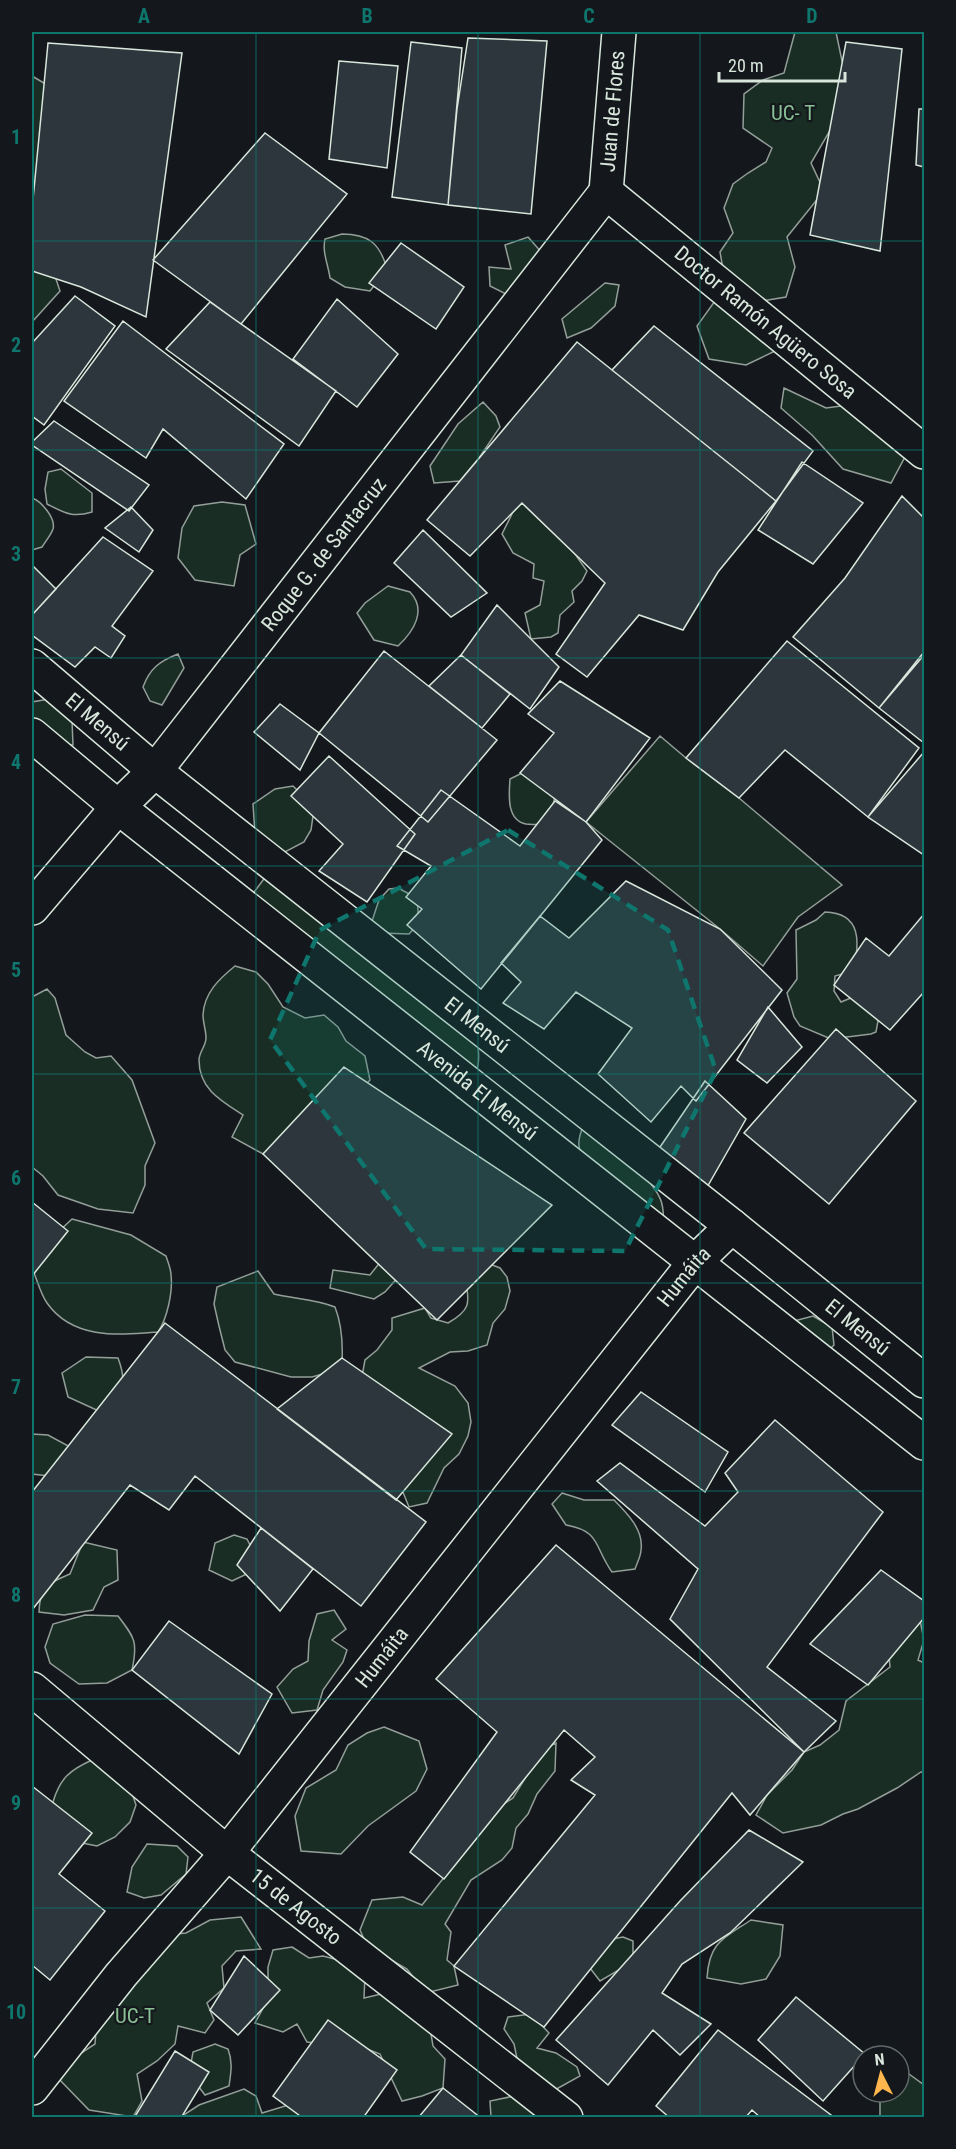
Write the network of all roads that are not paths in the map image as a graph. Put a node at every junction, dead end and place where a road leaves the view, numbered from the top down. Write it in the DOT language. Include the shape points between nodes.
graph roads {
  1 [pos="619,32"];
  2 [pos="606,192"];
  3 [pos="924,452"];
  4 [pos="32,666"];
  5 [pos="32,735"];
  6 [pos="155,771"];
  7 [pos="118,807"];
  8 [pos="32,908"];
  9 [pos="732,1226"];
  10 [pos="695,1262"];
  11 [pos="924,1381"];
  12 [pos="924,1443"];
  13 [pos="32,1689"];
  14 [pos="227,1853"];
  15 [pos="32,2088"];
  16 [pos="566,2118"];
  1 -- 2 [label="street, Juan de Flores"];
  2 -- 3 [label="street, Doctor Ramón Agüero Sosa"];
  2 -- 6 [label="street, Roque G. de Santacruz"];
  4 -- 6 [label="street, El Mensú"];
  5 -- 7 [label="street, Avenida El Mensú"];
  6 -- 7 [label="street, Roque G. de Santacruz"];
  6 -- 9 [label="street, El Mensú"];
  7 -- 8 [label="street, Roque G. de Santacruz"];
  7 -- 10 [label="street, Avenida El Mensú"];
  9 -- 10 [label="street, Humáita"];
  9 -- 11 [label="street, El Mensú"];
  10 -- 12 [label="street, Avenida El Mensú"];
  10 -- 14 [label="street, Humáita"];
  13 -- 14 [label="street, 15 de Agosto"];
  14 -- 15 [label="street, Humáita"];
  14 -- 16 [label="street, 15 de Agosto"];
}
